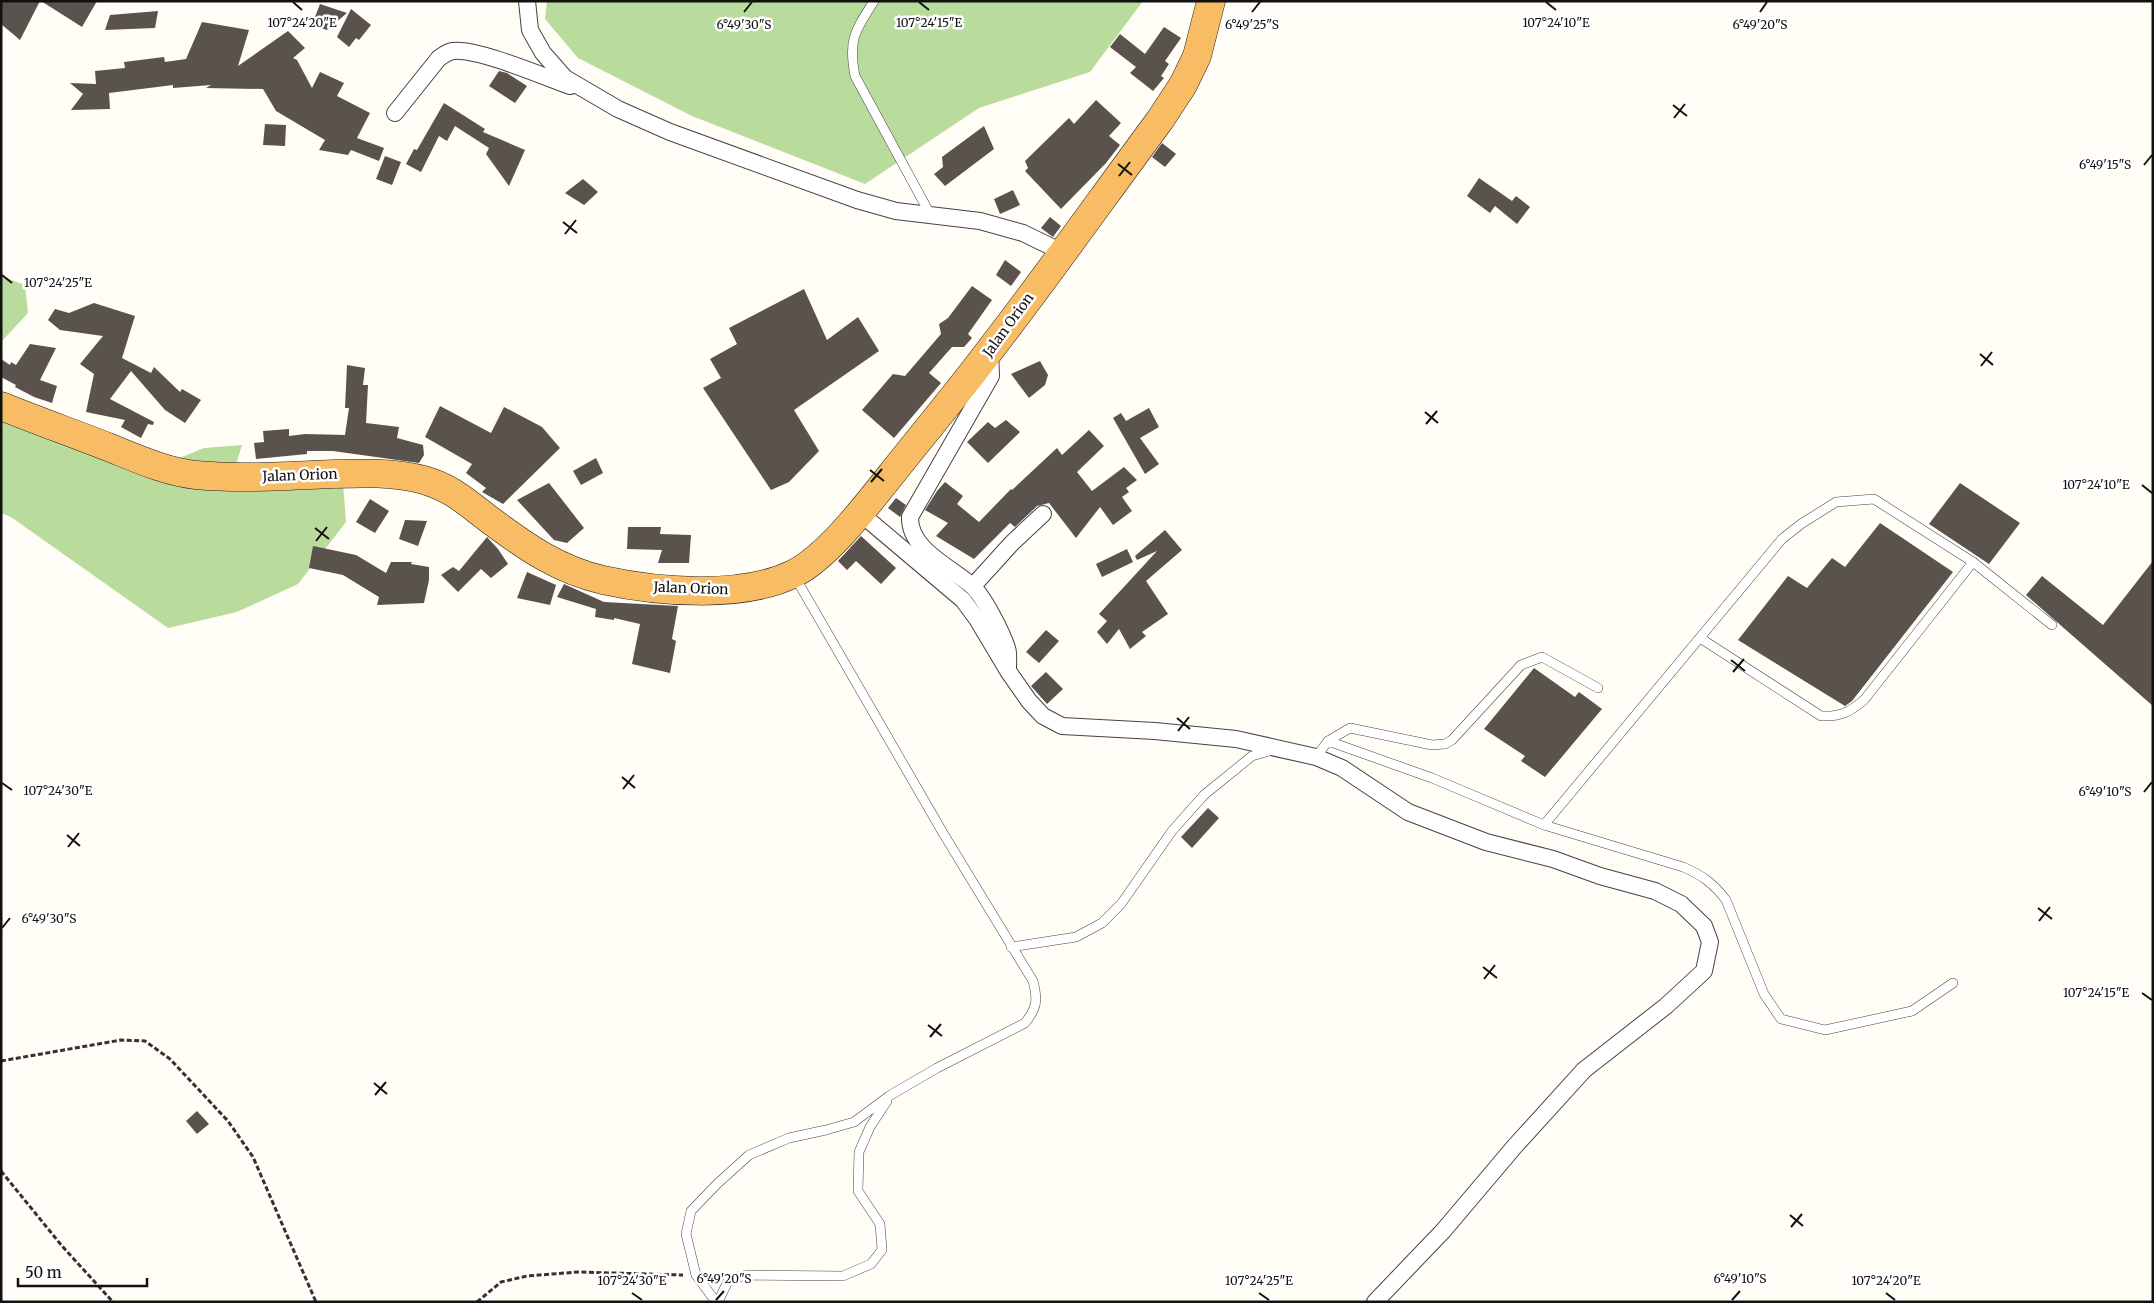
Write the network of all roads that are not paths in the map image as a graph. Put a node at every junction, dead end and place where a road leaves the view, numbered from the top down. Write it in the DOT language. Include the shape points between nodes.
graph roads {
  1 [pos="527,1"];
  2 [pos="874,1"];
  3 [pos="1211,1"];
  4 [pos="584,91"];
  5 [pos="395,113"];
  6 [pos="930,214"];
  7 [pos="1062,252"];
  8 [pos="990,351"];
  9 [pos="1,406"];
  10 [pos="860,513"];
  11 [pos="1043,514"];
  12 [pos="1973,562"];
  13 [pos="794,574"];
  14 [pos="973,586"];
  15 [pos="2052,625"];
  16 [pos="1700,638"];
  17 [pos="1008,671"];
  18 [pos="1598,688"];
  19 [pos="1328,741"];
  20 [pos="1280,748"];
  21 [pos="1316,756"];
  22 [pos="1544,825"];
  23 [pos="1011,947"];
  24 [pos="1953,983"];
  25 [pos="889,1096"];
  26 [pos="717,1302"];
  27 [pos="1375,1302"];
  1 -- 4 [label="street" via="530,30 542,53 565,78"];
  2 -- 6 [label="lane" via="857,29 851,53 854,76"];
  3 -- 7 [label="highway, Jalan Orion" via="1197,56 1183,85"];
  4 -- 5 [label="street" via="480,55 455,51 439,58"];
  4 -- 6 [label="street" via="670,132 848,197 896,210"];
  6 -- 7 [label="street" via="980,221 1023,233"];
  7 -- 8 [label="highway, Jalan Orion"];
  8 -- 10 [label="highway, Jalan Orion"];
  8 -- 14 [label="street" via="991,376 910,517 914,538"];
  9 -- 13 [label="highway, Jalan Orion" via="133,457 194,475 384,474 423,480 463,498 549,561 586,576 640,586 714,591 761,585"];
  10 -- 13 [label="highway, Jalan Orion" via="823,551"];
  10 -- 17 [label="street" via="963,600"];
  11 -- 14 [label="street"];
  12 -- 15 [label="lane"];
  12 -- 16 [label="lane" via="1874,499 1836,502 1782,540"];
  12 -- 16 [label="lane" via="1864,700 1851,711 1836,717 1822,716"];
  13 -- 23 [label="lane"];
  14 -- 17 [label="street" via="1007,646"];
  16 -- 22 [label="lane"];
  17 -- 20 [label="street" via="1043,716 1062,726 1154,731"];
  18 -- 19 [label="lane" via="1542,657 1521,665 1452,740 1444,744 1432,745 1350,728"];
  19 -- 21 [label="lane"];
  19 -- 22 [label="lane" via="1432,778"];
  20 -- 21 [label="street"];
  20 -- 23 [label="lane" via="1252,756 1204,796 1172,831 1121,904 1102,923 1076,937"];
  21 -- 27 [label="street" via="1342,768 1408,812 1486,842 1553,859 1668,896 1699,920 1710,942 1707,964 1695,982 1584,1070 1443,1231"];
  22 -- 24 [label="lane" via="1683,867 1716,887 1726,900 1764,994 1782,1020 1825,1030 1912,1011"];
  23 -- 25 [label="lane" via="1033,981 1035,1011 1025,1023"];
  25 -- 26 [label="lane" via="854,1122 789,1138 748,1155 691,1211 686,1234 696,1276"];
  25 -- 26 [label="lane" via="870,1127 860,1152 858,1191 880,1224 882,1250 871,1264 844,1276 747,1275 730,1279"];
}
